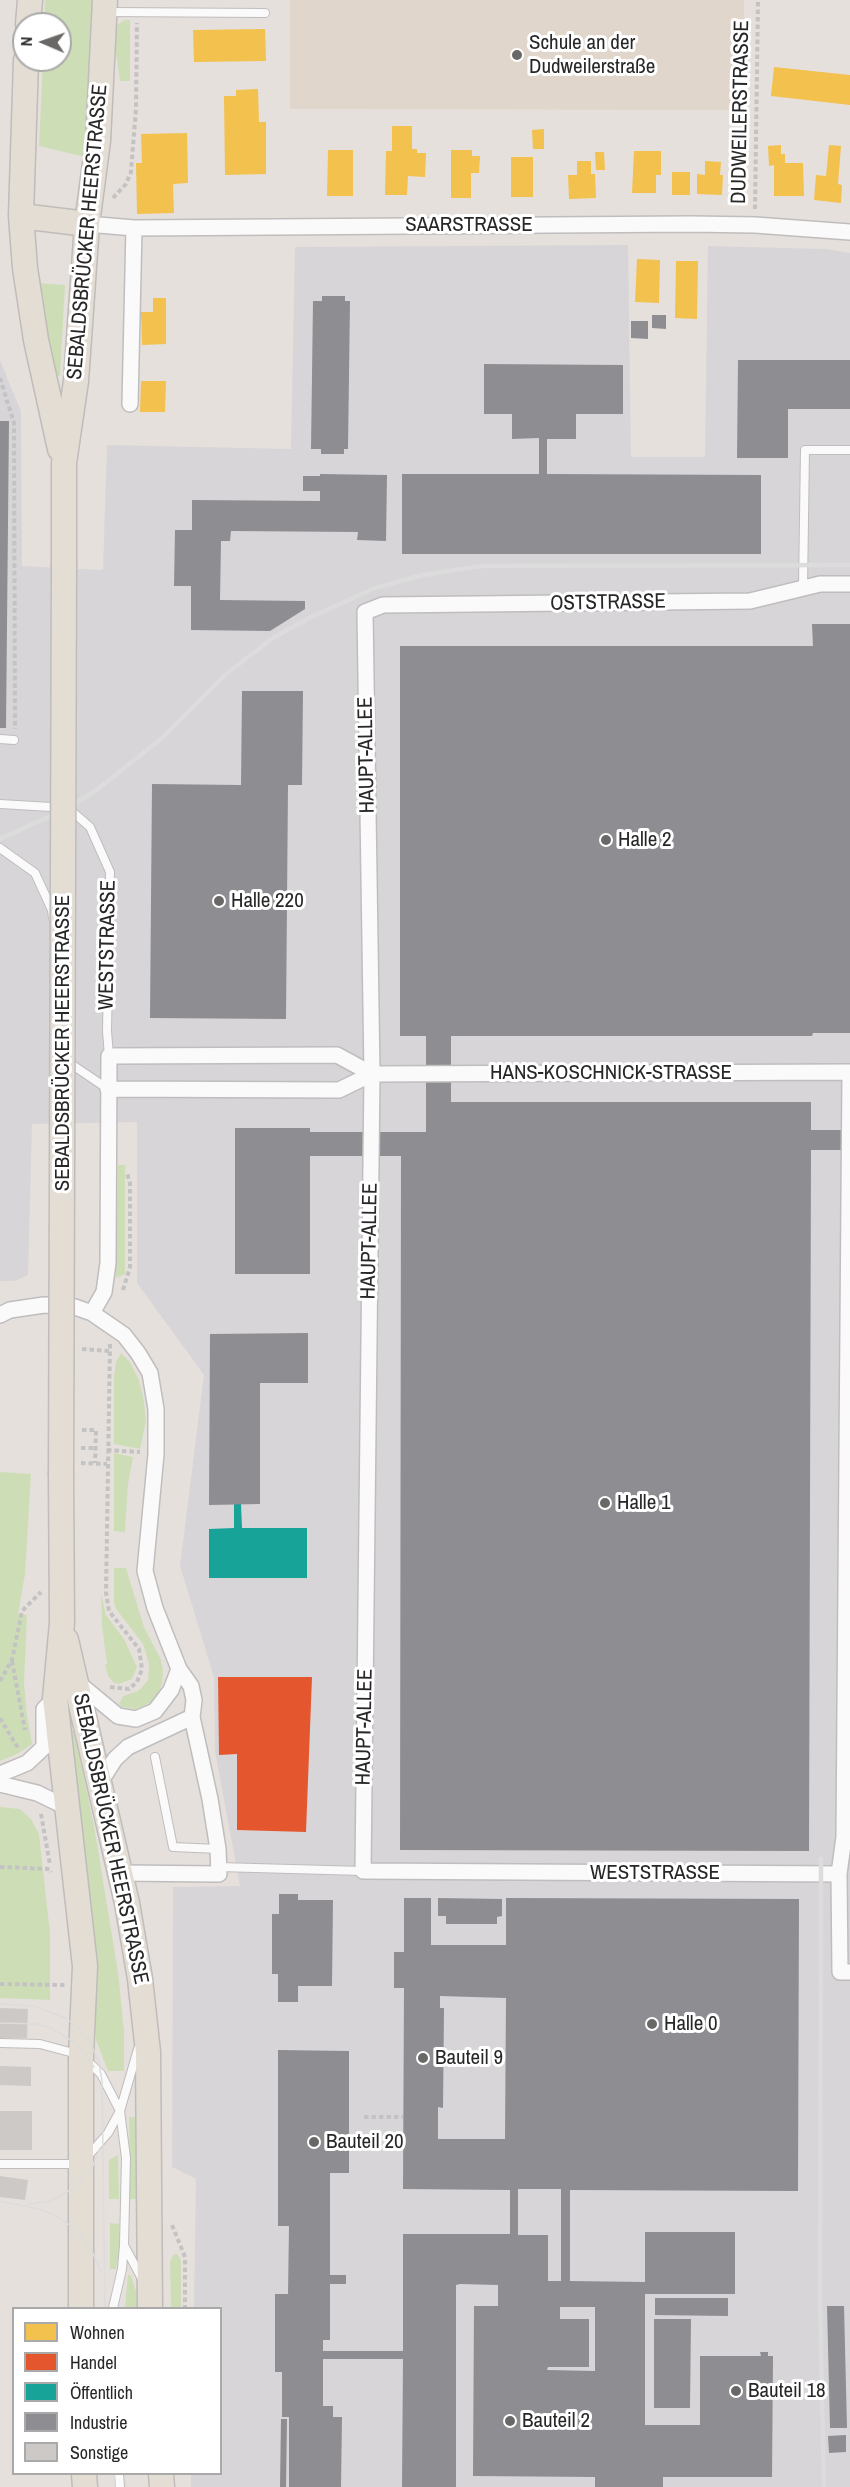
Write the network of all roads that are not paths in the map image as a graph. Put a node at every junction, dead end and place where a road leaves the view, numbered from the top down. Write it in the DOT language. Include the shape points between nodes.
graph roads {
  1 [pos="105,6"];
  2 [pos="265,13"];
  3 [pos="26,72"];
  4 [pos="21,216"];
  5 [pos="87,225"];
  6 [pos="134,228"];
  7 [pos="850,232"];
  8 [pos="130,404"];
  9 [pos="850,450"];
  10 [pos="64,463"];
  11 [pos="850,584"];
  12 [pos="803,587"];
  13 [pos="365,612"];
  14 [pos="0,740"];
  15 [pos="14,740"];
  16 [pos="0,804"];
  17 [pos="0,848"];
  18 [pos="108,1056"];
  19 [pos="850,1072"];
  20 [pos="372,1074"];
  21 [pos="108,1089"];
  22 [pos="92,1313"];
  23 [pos="0,1315"];
  24 [pos="62,1623"];
  25 [pos="179,1669"];
  26 [pos="77,1682"];
  27 [pos="55,1698"];
  28 [pos="192,1717"];
  29 [pos="154,1757"];
  30 [pos="0,1774"];
  31 [pos="0,1784"];
  32 [pos="99,1784"];
  33 [pos="66,1807"];
  34 [pos="218,1849"];
  35 [pos="219,1867"];
  36 [pos="363,1871"];
  37 [pos="120,1873"];
  38 [pos="844,1875"];
  39 [pos="850,1972"];
  40 [pos="145,2024"];
  41 [pos="0,2043"];
  42 [pos="81,2055"];
  43 [pos="120,2111"];
  44 [pos="0,2164"];
  45 [pos="80,2164"];
  46 [pos="124,2245"];
  47 [pos="150,2301"];
  48 [pos="81,2307"];
  49 [pos="113,2307"];
  1 -- 2 [label="lane" via="137,12"];
  1 -- 5 [label="main road, SEBALDSBRÜCKER HEERSTRASSE" via="98,141"];
  3 -- 4 [label="main road, SEBALDSBRÜCKER HEERSTRASSE"];
  4 -- 5 [label="main road"];
  4 -- 10 [label="main road, SEBALDSBRÜCKER HEERSTRASSE" via="36,340"];
  5 -- 6 [label="street, SAARSTRASSE"];
  5 -- 10 [label="main road, SEBALDSBRÜCKER HEERSTRASSE" via="76,381"];
  6 -- 7 [label="street, SAARSTRASSE" via="678,224"];
  6 -- 8 [label="street"];
  9 -- 12 [label="lane" via="806,450"];
  10 -- 24 [label="main road, SEBALDSBRÜCKER HEERSTRASSE, bridge"];
  11 -- 12 [label="street, OSTSTRASSE"];
  12 -- 13 [label="street, OSTSTRASSE" via="750,601 383,605"];
  13 -- 20 [label="street, HAUPT-ALLEE"];
  14 -- 15 [label="lane"];
  16 -- 18 [label="lane, WESTSTRASSE" via="68,808 90,827 110,872"];
  17 -- 21 [label="lane, WESTSTRASSE" via="35,873 52,910 71,1064"];
  18 -- 20 [label="street, HANS-KOSCHNICK-STRASSE" via="337,1055"];
  18 -- 21 [label="street"];
  19 -- 20 [label="street, HANS-KOSCHNICK-STRASSE"];
  19 -- 38 [label="street"];
  20 -- 21 [label="street, HANS-KOSCHNICK-STRASSE" via="339,1090"];
  20 -- 36 [label="street, HAUPT-ALLEE"];
  21 -- 22 [label="street" via="108,1263 104,1292"];
  22 -- 23 [label="street" via="72,1306 44,1305"];
  22 -- 25 [label="street" via="114,1326 150,1372 156,1409 156,1454 145,1571"];
  24 -- 26 [label="main road, SEBALDSBRÜCKER HEERSTRASSE"];
  24 -- 27 [label="main road, SEBALDSBRÜCKER HEERSTRASSE"];
  25 -- 26 [label="street" via="171,1690 155,1711 136,1719 118,1716"];
  25 -- 28 [label="street" via="191,1686"];
  26 -- 32 [label="main road, SEBALDSBRÜCKER HEERSTRASSE"];
  27 -- 30 [label="street" via="44,1709 44,1747 27,1763"];
  27 -- 33 [label="main road, SEBALDSBRÜCKER HEERSTRASSE"];
  28 -- 32 [label="street" via="128,1747"];
  28 -- 34 [label="street"];
  29 -- 34 [label="lane" via="173,1847"];
  31 -- 33 [label="street" via="37,1793"];
  32 -- 37 [label="main road, SEBALDSBRÜCKER HEERSTRASSE"];
  33 -- 42 [label="main road, SEBALDSBRÜCKER HEERSTRASSE" via="86,1966"];
  34 -- 35 [label="street"];
  35 -- 36 [label="lane"];
  35 -- 37 [label="street" via="219,1874"];
  36 -- 38 [label="street, WESTSTRASSE"];
  37 -- 40 [label="main road, SEBALDSBRÜCKER HEERSTRASSE" via="141,1979"];
  38 -- 39 [label="street" via="840,1972"];
  40 -- 43 [label="lane"];
  40 -- 47 [label="main road, SEBALDSBRÜCKER HEERSTRASSE"];
  41 -- 42 [label="lane" via="40,2044"];
  42 -- 43 [label="lane" via="101,2074"];
  42 -- 45 [label="main road, SEBALDSBRÜCKER HEERSTRASSE"];
  43 -- 45 [label="lane" via="108,2133"];
  43 -- 46 [label="lane" via="126,2158"];
  44 -- 45 [label="lane"];
  45 -- 48 [label="main road, SEBALDSBRÜCKER HEERSTRASSE"];
  46 -- 47 [label="lane"];
  46 -- 49 [label="lane"];
}
